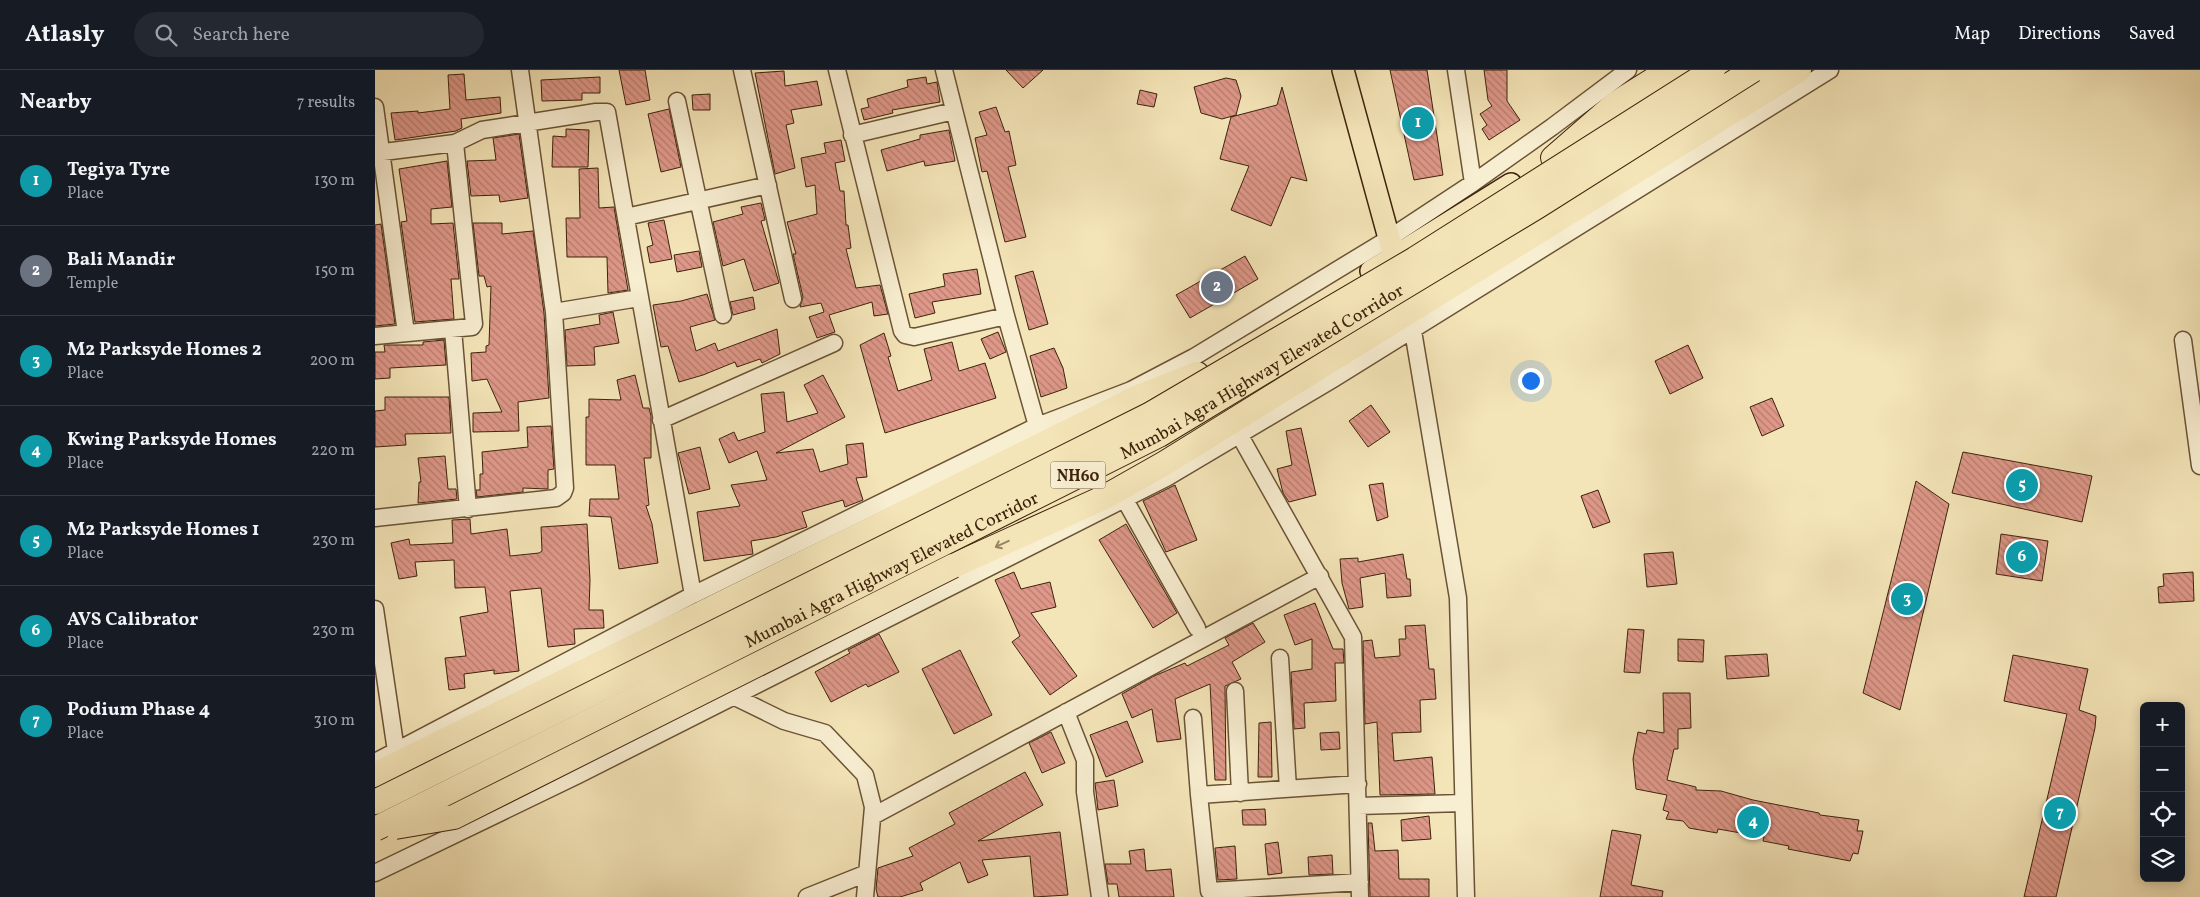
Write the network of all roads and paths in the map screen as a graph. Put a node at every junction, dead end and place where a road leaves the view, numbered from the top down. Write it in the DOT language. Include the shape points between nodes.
graph roads {
  1 [pos="520,70"];
  2 [pos="742,70"];
  3 [pos="837,70"];
  4 [pos="944,70"];
  5 [pos="1343,70"];
  6 [pos="1456,70"];
  7 [pos="1628,70"];
  8 [pos="1669,70"];
  9 [pos="1691,70"];
  10 [pos="1713,70"];
  11 [pos="1753,70"];
  12 [pos="1771,70"];
  13 [pos="1799,70"];
  14 [pos="1830,70"];
  15 [pos="677,101"];
  16 [pos="375,107"];
  17 [pos="955,111"];
  18 [pos="526,123"];
  19 [pos="852,135"];
  20 [pos="455,143"];
  21 [pos="378,152"];
  22 [pos="1553,158"];
  23 [pos="1473,183"];
  24 [pos="768,185"];
  25 [pos="699,201"];
  26 [pos="626,217"];
  27 [pos="1391,248"];
  28 [pos="639,298"];
  29 [pos="793,299"];
  30 [pos="554,312"];
  31 [pos="1409,313"];
  32 [pos="723,315"];
  33 [pos="1006,316"];
  34 [pos="453,329"];
  35 [pos="406,334"];
  36 [pos="375,336"];
  37 [pos="2183,340"];
  38 [pos="834,343"];
  39 [pos="1197,374"];
  40 [pos="661,420"];
  41 [pos="1037,426"];
  42 [pos="1240,436"];
  43 [pos="2200,466"];
  44 [pos="1125,500"];
  45 [pos="468,509"];
  46 [pos="375,518"];
  47 [pos="1320,576"];
  48 [pos="693,595"];
  49 [pos="375,609"];
  50 [pos="1197,628"];
  51 [pos="1280,658"];
  52 [pos="1235,691"];
  53 [pos="733,696"];
  54 [pos="1066,712"];
  55 [pos="1193,718"];
  56 [pos="396,751"];
  57 [pos="375,762"];
  58 [pos="375,775"];
  59 [pos="1358,784"];
  60 [pos="1288,789"];
  61 [pos="375,792"];
  62 [pos="1240,793"];
  63 [pos="1199,795"];
  64 [pos="375,802"];
  65 [pos="1463,803"];
  66 [pos="1358,806"];
  67 [pos="873,816"];
  68 [pos="375,829"];
  69 [pos="375,839"];
  70 [pos="375,873"];
  71 [pos="867,873"];
  72 [pos="1360,890"];
  73 [pos="807,897"];
  74 [pos="865,897"];
  75 [pos="1100,897"];
  76 [pos="1466,897"];
  1 -- 18 [label="street"];
  2 -- 24 [label="street"];
  3 -- 19 [label="street"];
  4 -- 17 [label="street"];
  5 -- 27 [label="main road"];
  6 -- 23 [label="street"];
  7 -- 23 [label="street"];
  8 -- 22 [label="highway" via="1615,104"];
  9 -- 22 [label="main road"];
  10 -- 64 [label="highway, Mumbai Agra Highway Elevated Corridor / NH60, bridge" via="1415,259 1149,415"];
  11 -- 68 [label="highway, Mumbai Agra Highway Elevated Corridor / NH60, bridge" via="1539,206 1159,434"];
  12 -- 31 [label="main road"];
  13 -- 31 [label="highway"];
  14 -- 31 [label="street"];
  15 -- 25 [label="street"];
  16 -- 21 [label="street"];
  17 -- 19 [label="street"];
  17 -- 33 [label="street"];
  18 -- 20 [label="street" via="482,130"];
  18 -- 26 [label="street" via="607,112"];
  18 -- 30 [label="street"];
  19 -- 33 [label="street" via="901,331 914,337"];
  20 -- 21 [label="street"];
  20 -- 34 [label="street" via="474,322 472,327"];
  21 -- 35 [label="street"];
  22 -- 27 [label="main road"];
  23 -- 27 [label="street"];
  24 -- 25 [label="street"];
  24 -- 29 [label="street"];
  25 -- 26 [label="street"];
  25 -- 32 [label="street"];
  26 -- 28 [label="street"];
  27 -- 31 [label="main road"];
  27 -- 39 [label="main road"];
  27 -- 41 [label="street" via="1155,378"];
  28 -- 30 [label="street"];
  28 -- 40 [label="street"];
  30 -- 45 [label="street" via="566,482 563,493 556,498"];
  31 -- 42 [label="street"];
  31 -- 65 [label="street" via="1458,598"];
  31 -- 68 [label="highway, one-way, bridge" via="1105,497 953,566 454,817"];
  31 -- 69 [label="main road" via="1166,443"];
  33 -- 41 [label="street"];
  34 -- 35 [label="street"];
  34 -- 45 [label="street"];
  35 -- 36 [label="street"];
  37 -- 43 [label="street"];
  38 -- 40 [label="street"];
  39 -- 58 [label="highway" via="1136,398"];
  39 -- 61 [label="main road" via="1141,409"];
  40 -- 48 [label="street"];
  41 -- 48 [label="street"];
  42 -- 44 [label="street"];
  42 -- 47 [label="street"];
  44 -- 50 [label="street"];
  44 -- 53 [label="street"];
  45 -- 46 [label="street"];
  47 -- 54 [label="street"];
  47 -- 59 [label="street" via="1353,637"];
  48 -- 56 [label="street"];
  49 -- 56 [label="street"];
  51 -- 60 [label="street"];
  52 -- 62 [label="street"];
  53 -- 67 [label="street" via="784,721 825,733 865,775"];
  53 -- 70 [label="street"];
  54 -- 67 [label="street"];
  54 -- 75 [label="street" via="1085,760 1085,792"];
  55 -- 63 [label="street"];
  56 -- 57 [label="street"];
  59 -- 60 [label="street"];
  59 -- 66 [label="street"];
  60 -- 62 [label="street"];
  62 -- 63 [label="street"];
  63 -- 72 [label="street" via="1209,892"];
  65 -- 66 [label="street"];
  65 -- 76 [label="street"];
  66 -- 72 [label="street"];
  67 -- 71 [label="street"];
  71 -- 73 [label="street"];
  71 -- 74 [label="street"];
}
